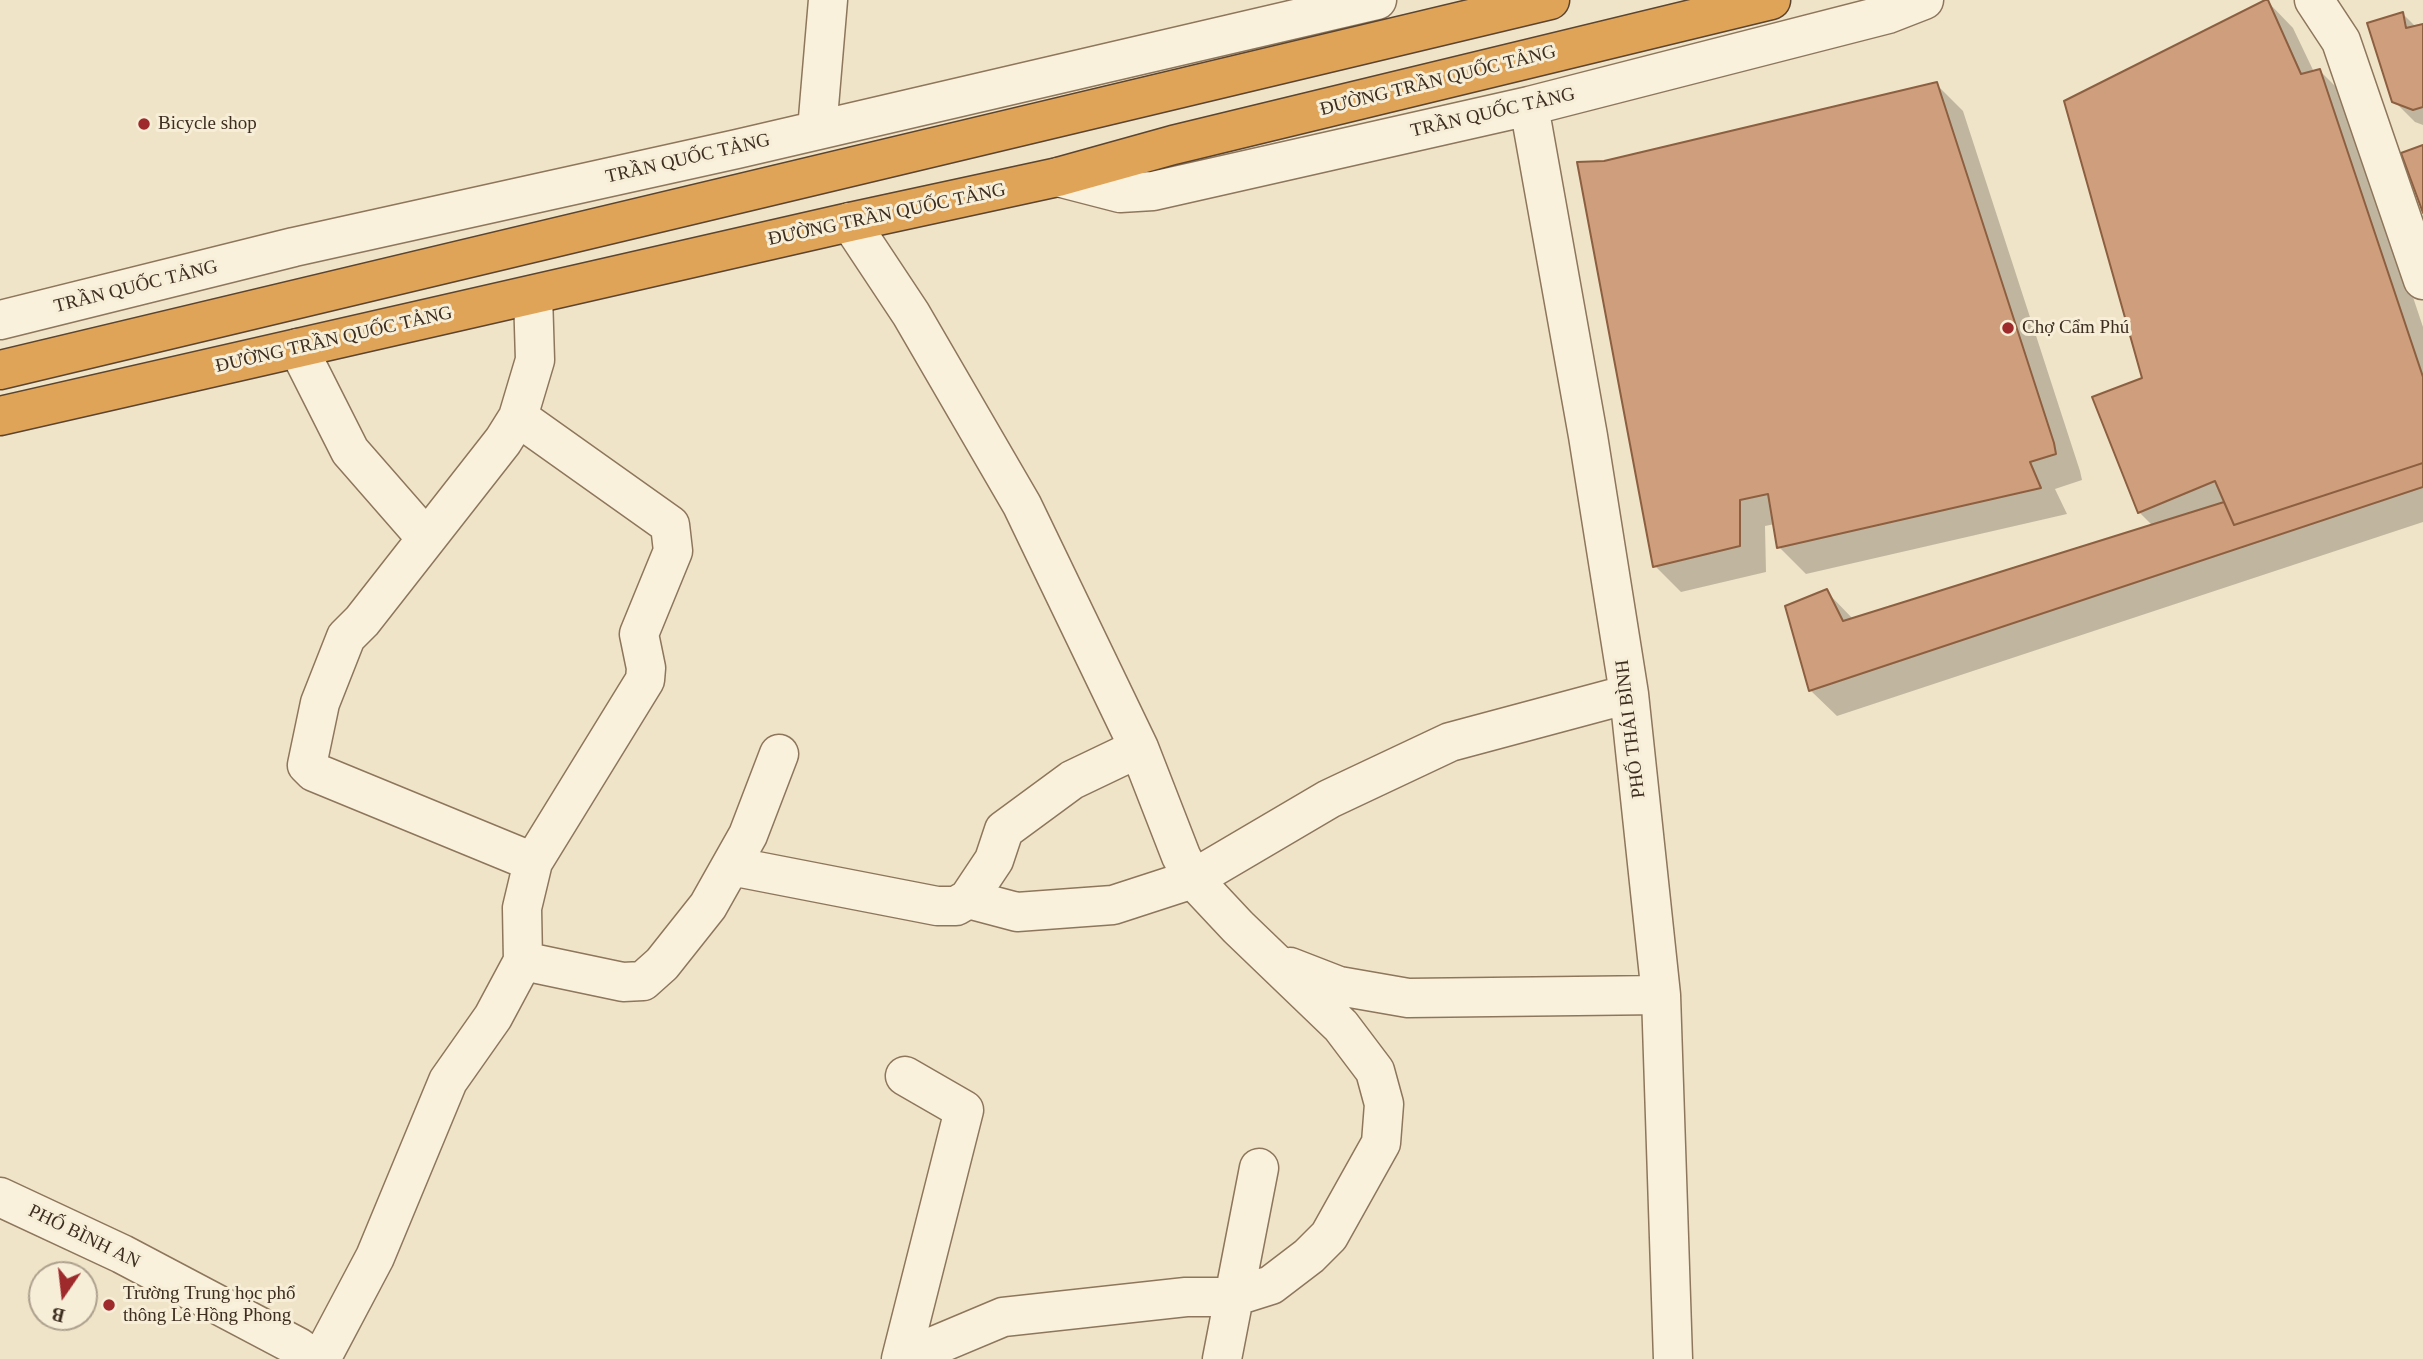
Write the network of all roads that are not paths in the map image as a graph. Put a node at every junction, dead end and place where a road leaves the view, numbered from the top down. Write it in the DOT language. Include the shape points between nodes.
graph roads {
  1 [pos="828,0"];
  2 [pos="1377,0"];
  3 [pos="1550,0"];
  4 [pos="1771,0"];
  5 [pos="1924,0"];
  6 [pos="2319,1"];
  7 [pos="1529,106"];
  8 [pos="817,130"];
  9 [pos="1058,177"];
  10 [pos="850,222"];
  11 [pos="2423,280"];
  12 [pos="533,295"];
  13 [pos="0,320"];
  14 [pos="298,348"];
  15 [pos="0,370"];
  16 [pos="0,416"];
  17 [pos="518,417"];
  18 [pos="426,538"];
  19 [pos="1629,694"];
  20 [pos="1139,748"];
  21 [pos="779,754"];
  22 [pos="533,862"];
  23 [pos="731,866"];
  24 [pos="1193,879"];
  25 [pos="968,899"];
  26 [pos="523,961"];
  27 [pos="1274,961"];
  28 [pos="1661,995"];
  29 [pos="905,1076"];
  30 [pos="1259,1168"];
  31 [pos="0,1197"];
  32 [pos="1233,1297"];
  33 [pos="314,1359"];
  34 [pos="321,1359"];
  35 [pos="902,1359"];
  36 [pos="1222,1359"];
  37 [pos="1673,1359"];
  1 -- 8 [label="street"];
  2 -- 8 [label="street, TRẦN QUỐC TẢNG"];
  3 -- 15 [label="highway"];
  4 -- 9 [label="highway, ĐƯỜNG TRẦN QUỐC TẢNG"];
  5 -- 7 [label="street, TRẦN QUỐC TẢNG" via="1888,14"];
  6 -- 11 [label="street" via="2341,41"];
  7 -- 9 [label="street, TRẦN QUỐC TẢNG" via="1153,191 1120,193"];
  7 -- 19 [label="street, PHỐ THÁI BÌNH"];
  8 -- 13 [label="street, TRẦN QUỐC TẢNG" via="294,247"];
  9 -- 10 [label="highway, ĐƯỜNG TRẦN QUỐC TẢNG"];
  10 -- 12 [label="highway, ĐƯỜNG TRẦN QUỐC TẢNG"];
  10 -- 20 [label="street" via="911,314 1022,505"];
  12 -- 14 [label="highway, ĐƯỜNG TRẦN QUỐC TẢNG"];
  12 -- 17 [label="street" via="535,360"];
  14 -- 16 [label="highway, ĐƯỜNG TRẦN QUỐC TẢNG"];
  14 -- 18 [label="street" via="350,451"];
  17 -- 18 [label="street"];
  17 -- 22 [label="street" via="670,525 673,551 639,634 645,680"];
  18 -- 22 [label="street" via="346,637 320,703 307,765 314,772"];
  19 -- 24 [label="street" via="1450,742 1328,799"];
  19 -- 28 [label="street, PHỐ THÁI BÌNH"];
  20 -- 24 [label="street"];
  20 -- 25 [label="street" via="1072,780 1004,830 994,860"];
  21 -- 23 [label="street"];
  22 -- 26 [label="street" via="522,908"];
  23 -- 25 [label="street" via="937,906 956,906"];
  23 -- 26 [label="street" via="708,906 643,981 622,982"];
  24 -- 25 [label="street" via="1113,905 1017,912"];
  24 -- 27 [label="street"];
  26 -- 34 [label="street" via="493,1017 448,1081 375,1257"];
  27 -- 28 [label="street" via="1339,986 1408,998"];
  27 -- 32 [label="street" via="1341,1026 1375,1071 1384,1104 1381,1143 1329,1236 1271,1285"];
  28 -- 37 [label="street, PHỐ THÁI BÌNH"];
  29 -- 35 [label="street" via="964,1110"];
  30 -- 32 [label="street"];
  31 -- 33 [label="street, PHỐ BÌNH AN" via="122,1254"];
  32 -- 35 [label="street" via="1186,1297 1003,1317"];
  32 -- 36 [label="street"];
}
